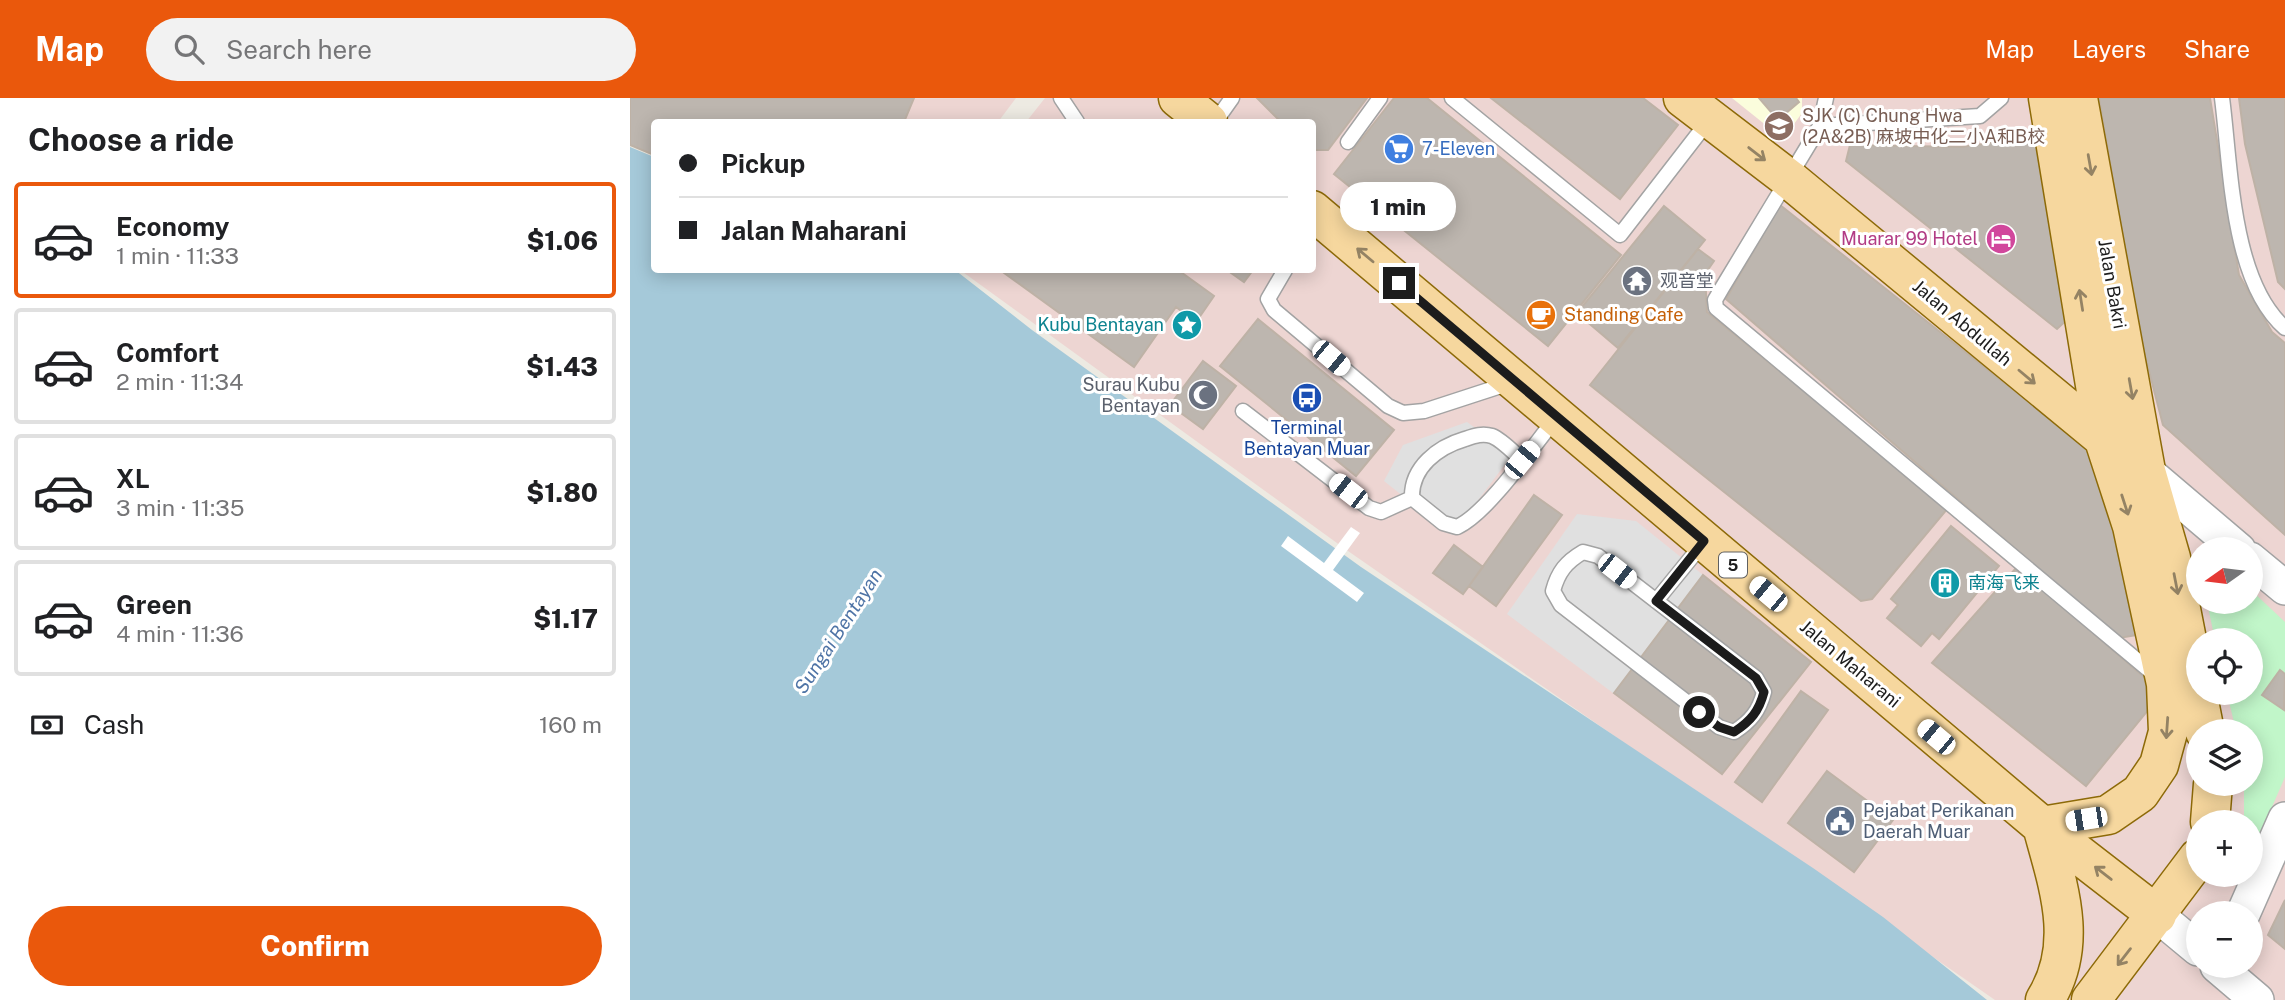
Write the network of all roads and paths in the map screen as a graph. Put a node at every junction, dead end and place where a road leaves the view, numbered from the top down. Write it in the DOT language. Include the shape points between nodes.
graph roads {
  1 [pos="1061,98"];
  2 [pos="1178,98"];
  3 [pos="1232,98"];
  4 [pos="1380,98"];
  5 [pos="1452,98"];
  6 [pos="1826,98"];
  7 [pos="2001,98"];
  8 [pos="2048,98"];
  9 [pos="2078,98"];
  10 [pos="2222,98"];
  11 [pos="1697,108"];
  12 [pos="1075,119"];
  13 [pos="1204,119"];
  14 [pos="1216,119"];
  15 [pos="1820,126"];
  16 [pos="1348,142"];
  17 [pos="1789,179"];
  18 [pos="1316,220"];
  19 [pos="1283,273"];
  20 [pos="2285,328"];
  21 [pos="1515,381"];
  22 [pos="1243,411"];
  23 [pos="1557,417"];
  24 [pos="2104,440"];
  25 [pos="1522,460"];
  26 [pos="2146,471"];
  27 [pos="1412,498"];
  28 [pos="2224,537"];
  29 [pos="1704,541"];
  30 [pos="2263,570"];
  31 [pos="2285,588"];
  32 [pos="1656,601"];
  33 [pos="2166,684"];
  34 [pos="2202,719"];
  35 [pos="2285,819"];
  36 [pos="2042,826"];
  37 [pos="2186,875"];
  38 [pos="2249,901"];
  39 [pos="2157,915"];
  40 [pos="2186,940"];
  41 [pos="2231,978"];
  42 [pos="2258,978"];
  43 [pos="2045,1000"];
  44 [pos="2091,1000"];
  45 [pos="2257,1000"];
  46 [pos="2272,1000"];
  1 -- 12 [label="lane"];
  2 -- 13 [label="main road"];
  3 -- 14 [label="lane"];
  4 -- 16 [label="lane"];
  5 -- 11 [label="lane" via="1620,235"];
  6 -- 15 [label="lane"];
  7 -- 15 [label="lane" via="1980,116"];
  24 -- 8 [label="main road, Jalan Bakri, one-way"];
  9 -- 26 [label="main road, Jalan Bakri, one-way"];
  10 -- 20 [label="lane" via="2243,253 2253,286 2270,315"];
  11 -- 17 [label="main road, Jalan Abdullah, one-way"];
  15 -- 17 [label="lane"];
  17 -- 24 [label="main road, Jalan Abdullah, one-way"];
  17 -- 33 [label="lane" via="1719,294 1716,308"];
  21 -- 18 [label="main road, Jalan Maharani / 5, one-way"];
  19 -- 21 [label="lane" via="1268,299 1274,310 1396,410 1424,411"];
  21 -- 23 [label="main road, Jalan Maharani / 5"];
  22 -- 27 [label="lane" via="1369,508 1381,512"];
  23 -- 25 [label="lane"];
  23 -- 29 [label="main road, Jalan Maharani / 5"];
  24 -- 26 [label="main road, Jalan Abdullah"];
  24 -- 33 [label="main road, Jalan Bakri, one-way" via="2132,526"];
  25 -- 27 [label="lane" via="1471,521 1457,527 1443,523"];
  25 -- 27 [label="lane" via="1493,436 1481,434 1445,445 1434,452 1412,484"];
  26 -- 28 [label="street, Jalan Abdullah"];
  26 -- 34 [label="main road, Jalan Bakri, one-way" via="2171,558"];
  29 -- 32 [label="lane"];
  29 -- 36 [label="main road, Jalan Maharani / 5"];
  30 -- 31 [label="street"];
  32 -- 32 [label="lane" via="1756,678 1764,692 1760,708 1748,723 1734,732 1719,727 1561,605 1552,591 1563,568 1583,552 1598,556"];
  33 -- 36 [label="main road, Jalan Bakri, one-way" via="2168,732 2159,765 2140,793 2108,815"];
  35 -- 38 [label="street"];
  39 -- 36 [label="main road, Jalan Maharani / 5, one-way"];
  36 -- 43 [label="main road" via="2065,936 2059,978"];
  37 -- 39 [label="main road"];
  39 -- 40 [label="street, Jalan Maharani"];
  39 -- 44 [label="main road, one-way"];
  41 -- 45 [label="street"];
  42 -- 46 [label="street"];
}
